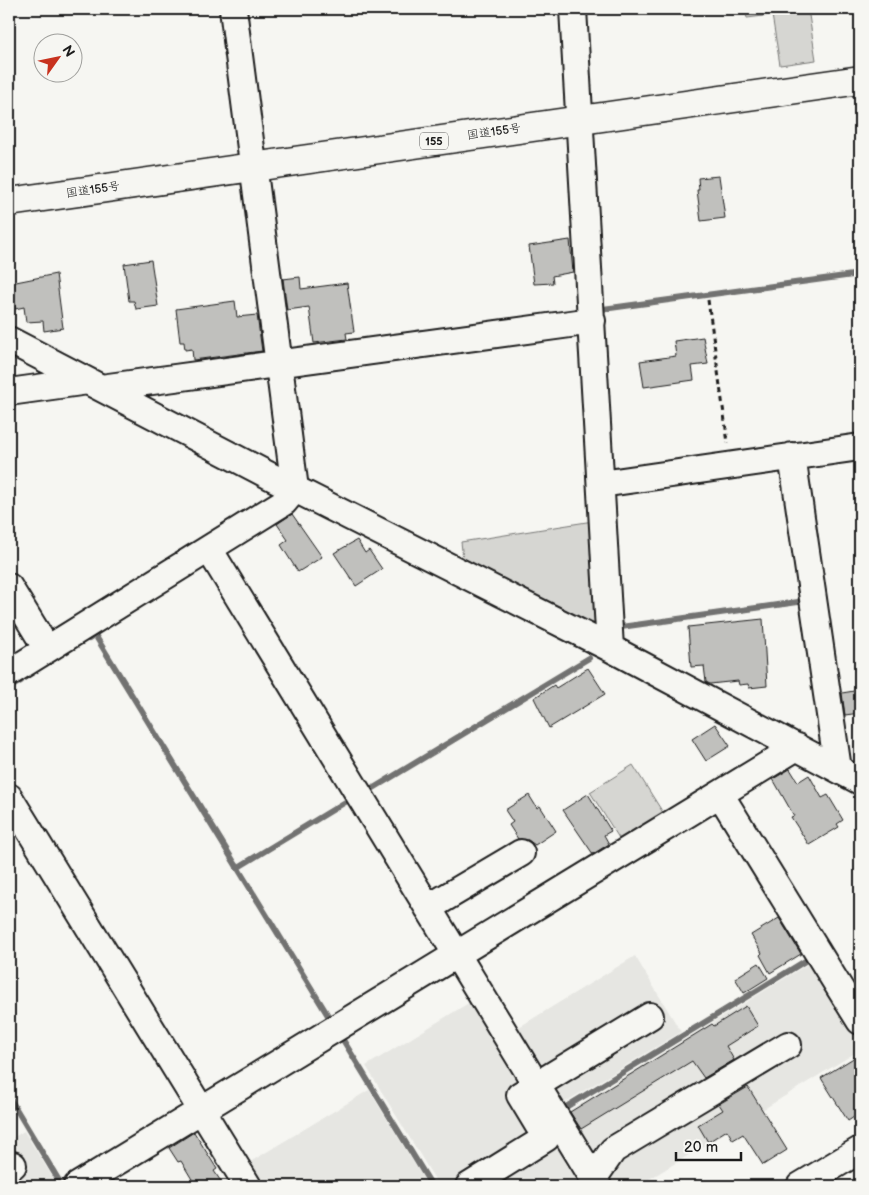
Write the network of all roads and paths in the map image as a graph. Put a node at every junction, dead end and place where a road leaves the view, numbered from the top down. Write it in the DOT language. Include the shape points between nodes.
graph roads {
  1 [pos="233,9"];
  2 [pos="573,9"];
  3 [pos="860,80"];
  4 [pos="580,120"];
  5 [pos="254,166"];
  6 [pos="9,202"];
  7 [pos="708,300"];
  8 [pos="592,322"];
  9 [pos="9,340"];
  10 [pos="279,364"];
  11 [pos="94,385"];
  12 [pos="9,392"];
  13 [pos="860,447"];
  14 [pos="792,456"];
  15 [pos="731,465"];
  16 [pos="601,484"];
  17 [pos="295,489"];
  18 [pos="209,549"];
  19 [pos="9,588"];
  20 [pos="610,648"];
  21 [pos="47,649"];
  22 [pos="9,673"];
  23 [pos="796,747"];
  24 [pos="849,775"];
  25 [pos="720,794"];
  26 [pos="9,797"];
  27 [pos="521,853"];
  28 [pos="428,908"];
  29 [pos="457,955"];
  30 [pos="650,1016"];
  31 [pos="860,1021"];
  32 [pos="788,1045"];
  33 [pos="536,1085"];
  34 [pos="201,1110"];
  35 [pos="860,1150"];
  36 [pos="595,1182"];
  37 [pos="77,1186"];
  38 [pos="248,1186"];
  39 [pos="469,1186"];
  40 [pos="800,1186"];
  1 -- 5 [label="street"];
  2 -- 4 [label="street"];
  3 -- 4 [label="highway, 国道155号 / 155"];
  4 -- 5 [label="highway, 国道155号 / 155"];
  4 -- 8 [label="street"];
  5 -- 6 [label="highway, 国道155号 / 155"];
  5 -- 10 [label="street"];
  7 -- 15 [label="path"];
  8 -- 10 [label="street"];
  8 -- 16 [label="street"];
  9 -- 11 [label="street"];
  10 -- 11 [label="street"];
  10 -- 17 [label="street"];
  11 -- 12 [label="street"];
  11 -- 17 [label="street"];
  13 -- 14 [label="street"];
  14 -- 15 [label="street"];
  14 -- 24 [label="street"];
  15 -- 16 [label="street"];
  16 -- 20 [label="street"];
  17 -- 18 [label="street" via="284,502"];
  17 -- 20 [label="street"];
  18 -- 21 [label="street"];
  18 -- 28 [label="street"];
  19 -- 21 [label="street"];
  20 -- 23 [label="street"];
  21 -- 22 [label="street"];
  23 -- 24 [label="street"];
  23 -- 25 [label="street"];
  25 -- 29 [label="street"];
  25 -- 31 [label="street"];
  26 -- 34 [label="street"];
  27 -- 28 [label="street"];
  28 -- 29 [label="street"];
  29 -- 33 [label="street"];
  29 -- 34 [label="street"];
  30 -- 33 [label="street"];
  32 -- 36 [label="street" via="613,1150"];
  33 -- 36 [label="street"];
  33 -- 39 [label="street" via="520,1095 546,1138"];
  34 -- 37 [label="street"];
  34 -- 38 [label="street"];
  35 -- 40 [label="street"];
}
